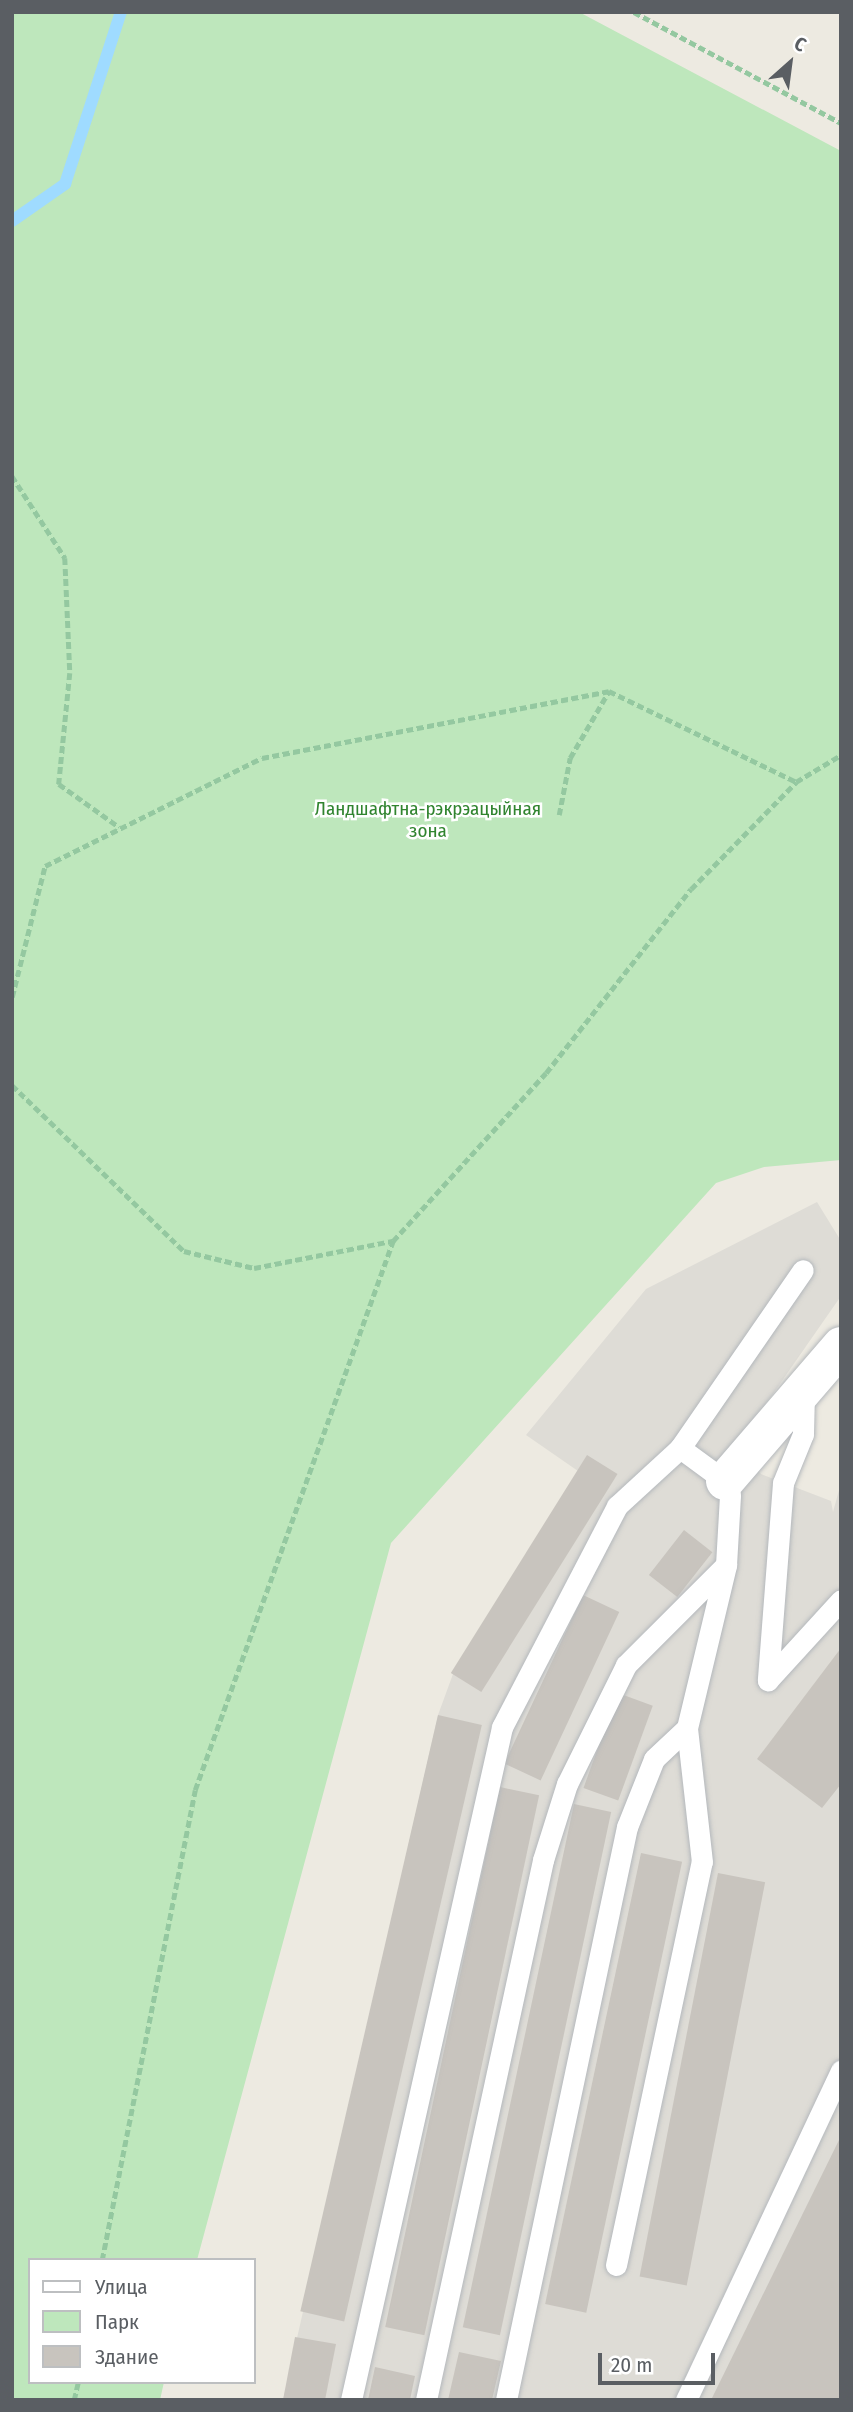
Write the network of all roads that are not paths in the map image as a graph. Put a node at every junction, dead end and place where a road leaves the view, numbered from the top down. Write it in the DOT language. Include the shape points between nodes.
graph roads {
  1 [pos="803,1270"];
  2 [pos="841,1346"];
  3 [pos="804,1386"];
  4 [pos="680,1448"];
  5 [pos="725,1481"];
  6 [pos="726,1565"];
  7 [pos="841,1600"];
  8 [pos="687,1728"];
  9 [pos="840,2075"];
  10 [pos="616,2265"];
  11 [pos="351,2400"];
  12 [pos="426,2400"];
  13 [pos="506,2400"];
  14 [pos="686,2400"];
  1 -- 4 [label="lane"];
  2 -- 3 [label="street"];
  3 -- 5 [label="street"];
  3 -- 7 [label="lane" via="803,1434 783,1483 768,1680"];
  4 -- 5 [label="lane"];
  4 -- 11 [label="lane" via="617,1506 502,1727"];
  5 -- 6 [label="lane" via="730,1495"];
  6 -- 8 [label="lane"];
  6 -- 12 [label="lane" via="626,1665 567,1784 543,1860"];
  8 -- 10 [label="lane" via="702,1862"];
  8 -- 13 [label="lane" via="654,1759 627,1826"];
  9 -- 14 [label="lane"];
}
